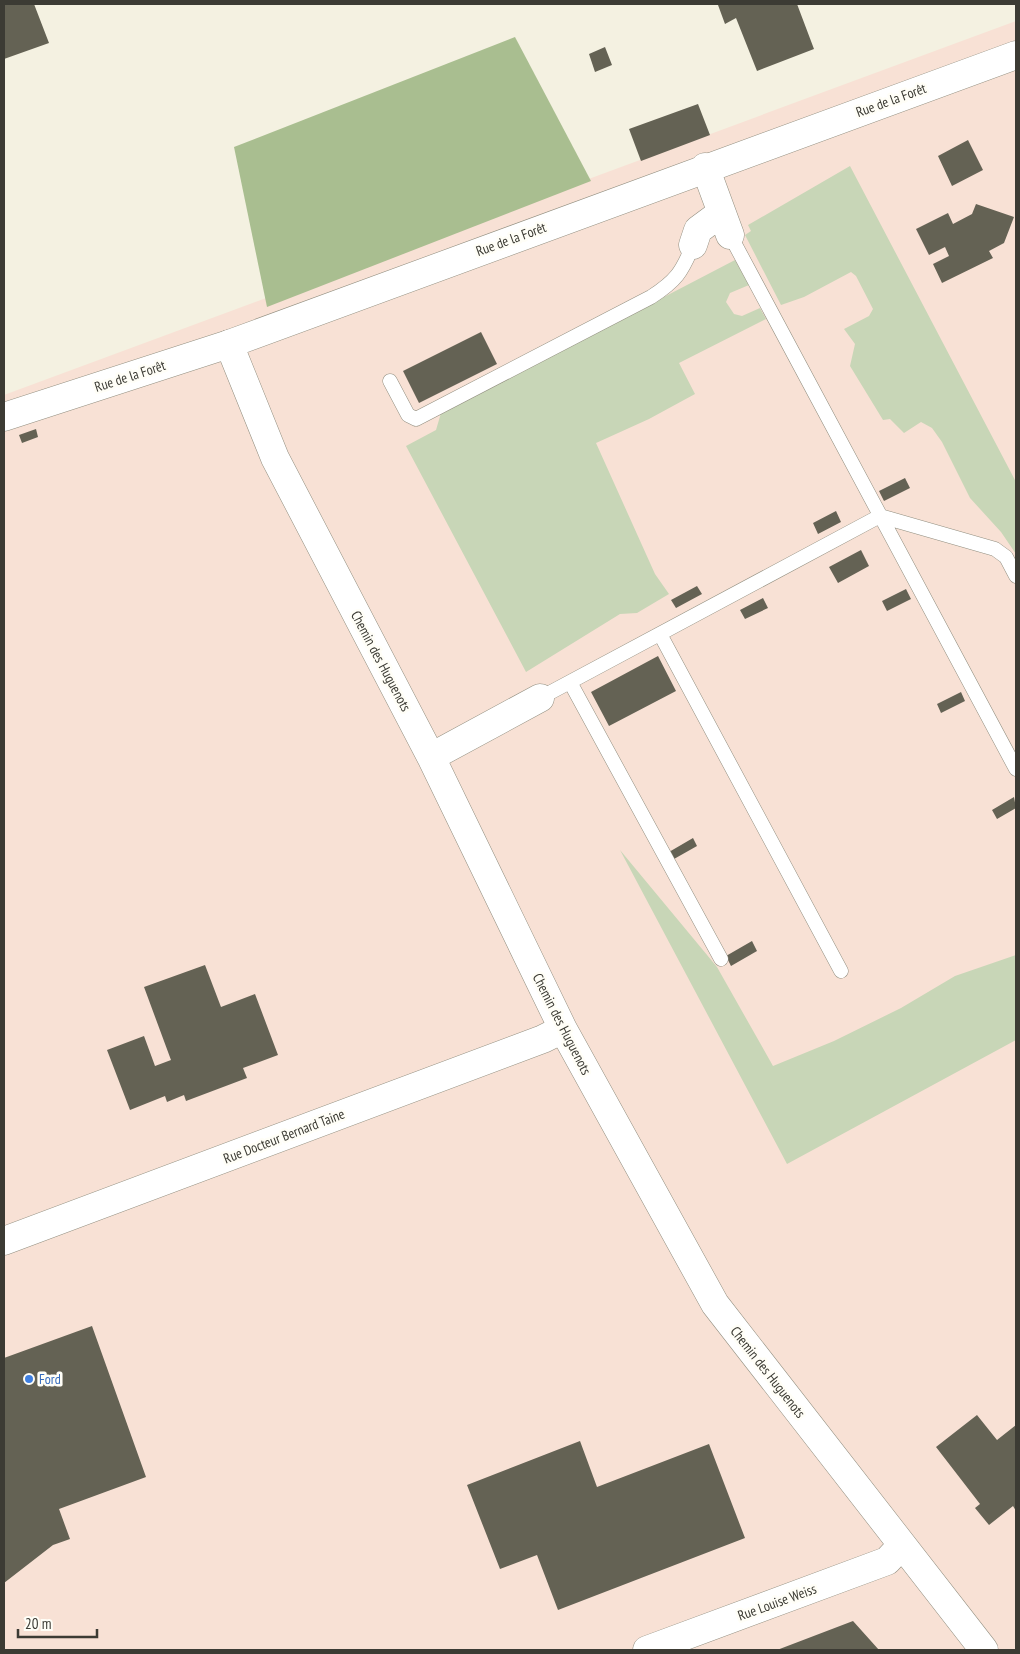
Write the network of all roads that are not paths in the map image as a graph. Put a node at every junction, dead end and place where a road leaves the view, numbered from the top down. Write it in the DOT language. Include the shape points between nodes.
graph roads {
  1 [pos="1016,55"];
  2 [pos="705,167"];
  3 [pos="726,224"];
  4 [pos="693,245"];
  5 [pos="229,344"];
  6 [pos="390,381"];
  7 [pos="4,417"];
  8 [pos="880,516"];
  9 [pos="1016,576"];
  10 [pos="660,634"];
  11 [pos="570,682"];
  12 [pos="540,698"];
  13 [pos="431,756"];
  14 [pos="1016,769"];
  15 [pos="720,959"];
  16 [pos="841,971"];
  17 [pos="563,1029"];
  18 [pos="4,1241"];
  19 [pos="902,1545"];
  20 [pos="647,1650"];
  21 [pos="984,1650"];
  1 -- 2 [label="street, Rue de la Forêt"];
  2 -- 3 [label="street"];
  2 -- 5 [label="street, Rue de la Forêt"];
  3 -- 4 [label="street" via="698,230"];
  3 -- 8 [label="lane"];
  4 -- 6 [label="lane" via="683,270 671,284 651,297 416,419 408,415"];
  5 -- 7 [label="street, Rue de la Forêt"];
  5 -- 13 [label="street, Chemin des Huguenots" via="275,458"];
  8 -- 9 [label="lane" via="995,549 1006,557"];
  8 -- 10 [label="lane"];
  8 -- 14 [label="lane"];
  10 -- 11 [label="lane"];
  10 -- 16 [label="lane"];
  11 -- 12 [label="lane"];
  11 -- 15 [label="lane"];
  12 -- 13 [label="street"];
  13 -- 17 [label="street, Chemin des Huguenots"];
  17 -- 18 [label="street, Rue Docteur Bernard Taine"];
  17 -- 19 [label="street, Chemin des Huguenots" via="715,1304"];
  19 -- 20 [label="street, Rue Louise Weiss" via="887,1561"];
  19 -- 21 [label="street, Chemin des Huguenots"];
}
